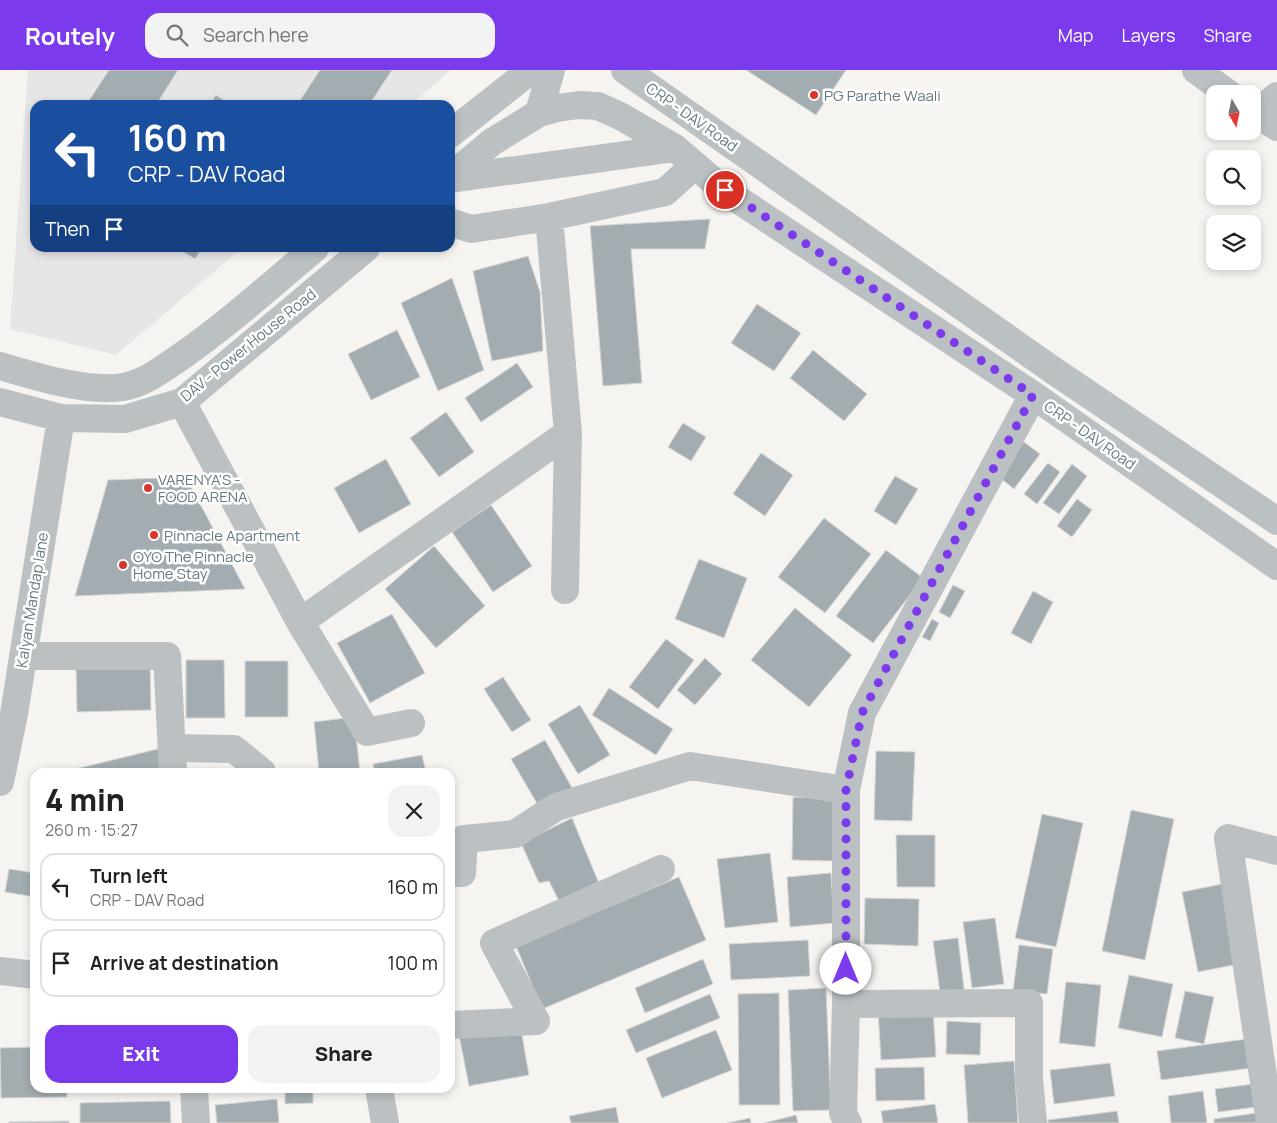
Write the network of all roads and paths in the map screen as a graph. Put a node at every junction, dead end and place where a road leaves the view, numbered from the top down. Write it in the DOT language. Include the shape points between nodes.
graph roads {
  1 [pos="531,70"];
  2 [pos="551,70"];
  3 [pos="625,70"];
  4 [pos="1196,70"];
  5 [pos="1217,85"];
  6 [pos="1277,96"];
  7 [pos="539,113"];
  8 [pos="1262,117"];
  9 [pos="455,130"];
  10 [pos="685,157"];
  11 [pos="455,174"];
  12 [pos="455,178"];
  13 [pos="549,217"];
  14 [pos="455,224"];
  15 [pos="310,252"];
  16 [pos="361,252"];
  17 [pos="0,366"];
  18 [pos="1033,395"];
  19 [pos="0,402"];
  20 [pos="182,402"];
  21 [pos="61,418"];
  22 [pos="568,433"];
  23 [pos="1274,513"];
  24 [pos="1277,566"];
  25 [pos="565,590"];
  26 [pos="300,622"];
  27 [pos="23,656"];
  28 [pos="411,723"];
  29 [pos="172,760"];
  30 [pos="257,768"];
  31 [pos="0,782"];
  32 [pos="846,790"];
  33 [pos="1277,851"];
  34 [pos="661,870"];
  35 [pos="455,874"];
  36 [pos="0,970"];
  37 [pos="30,974"];
  38 [pos="846,1004"];
  39 [pos="455,1025"];
  40 [pos="194,1093"];
  41 [pos="380,1093"];
  42 [pos="196,1123"];
  43 [pos="385,1123"];
  44 [pos="848,1123"];
  45 [pos="1033,1123"];
  46 [pos="1270,1123"];
  1 -- 9 [label="street"];
  2 -- 7 [label="street"];
  3 -- 23 [label="street, CRP - DAV Road" via="1057,373"];
  4 -- 5 [label="street"];
  6 -- 8 [label="street"];
  7 -- 10 [label="street, CRP - DAV Road" via="579,105 598,106 622,117"];
  7 -- 11 [label="street, CRP - DAV Road" via="492,142"];
  10 -- 12 [label="street"];
  10 -- 13 [label="street" via="665,192"];
  10 -- 18 [label="street, CRP - DAV Road" via="725,190"];
  13 -- 14 [label="street" via="471,229"];
  13 -- 22 [label="street"];
  15 -- 17 [label="street, DAV - Power House Road" via="206,340 146,380 122,387 100,388 59,382"];
  16 -- 20 [label="street, DAV - Power House Road"];
  18 -- 24 [label="street, CRP - DAV Road"];
  18 -- 32 [label="street" via="862,713"];
  19 -- 21 [label="street, DAV - Power House Road"];
  20 -- 21 [label="street, DAV - Power House Road" via="125,419"];
  20 -- 26 [label="street"];
  21 -- 27 [label="street, Kalyan Mandap lane"];
  22 -- 25 [label="street"];
  22 -- 26 [label="street"];
  26 -- 28 [label="street" via="367,732"];
  27 -- 29 [label="street" via="167,656"];
  27 -- 31 [label="street, Kalyan Mandap lane"];
  29 -- 30 [label="street" via="234,749"];
  32 -- 35 [label="street" via="690,766 556,807 515,834 464,839 462,873"];
  32 -- 38 [label="street"];
  33 -- 46 [label="street" via="1228,838"];
  34 -- 39 [label="street" via="494,943 536,1021"];
  36 -- 37 [label="street"];
  38 -- 44 [label="street" via="843,1113"];
  38 -- 45 [label="street" via="1030,1003 1029,1078"];
  40 -- 42 [label="street"];
  41 -- 43 [label="street"];
}
